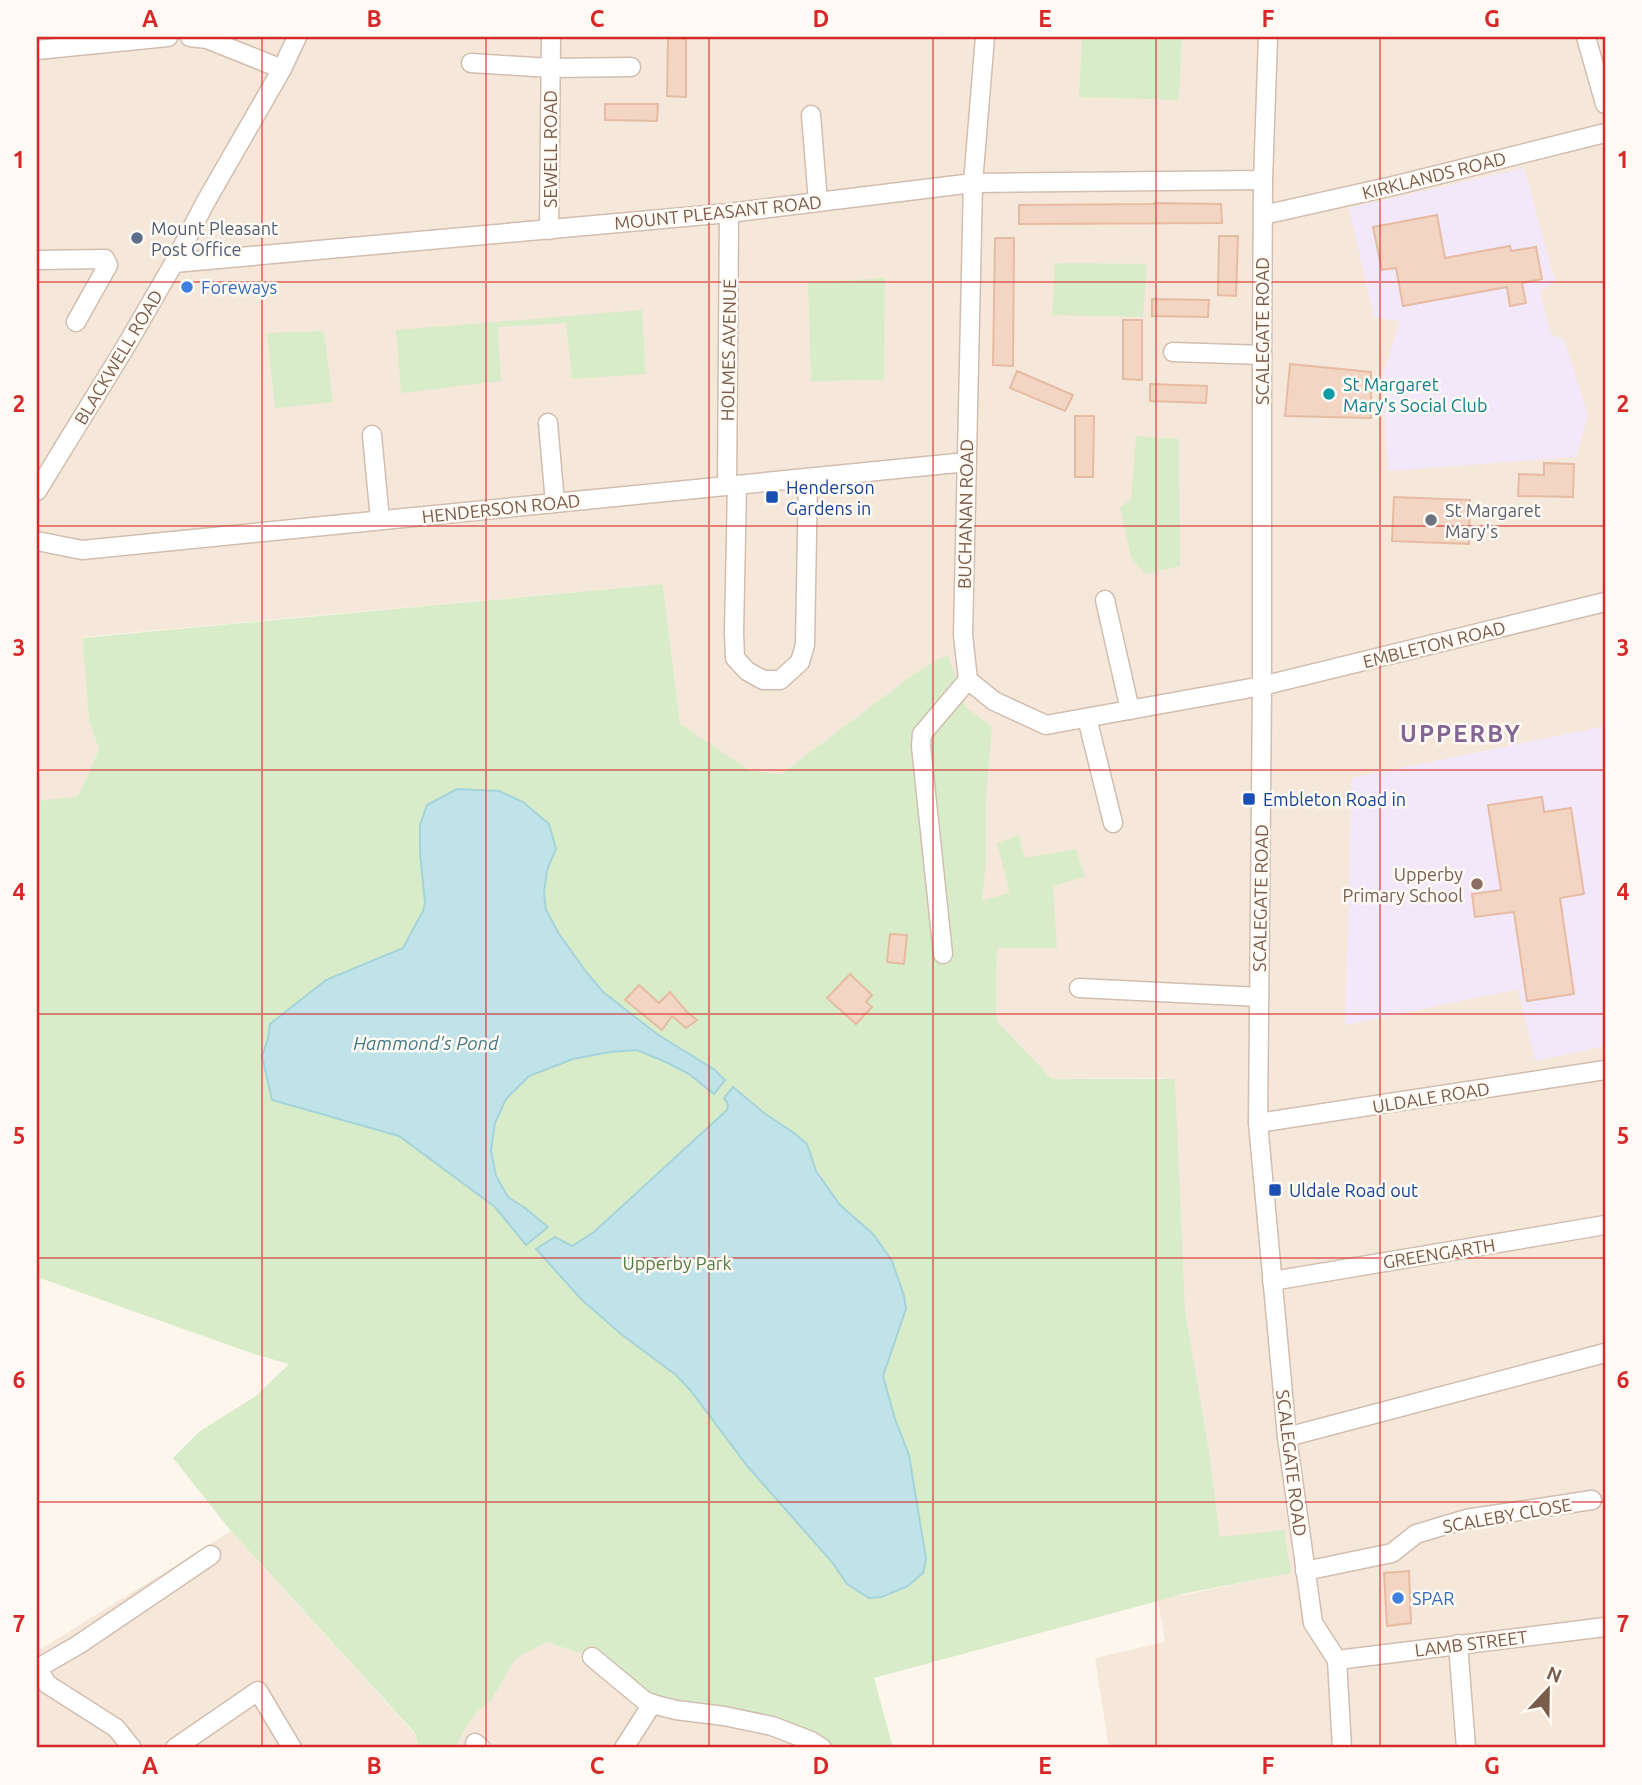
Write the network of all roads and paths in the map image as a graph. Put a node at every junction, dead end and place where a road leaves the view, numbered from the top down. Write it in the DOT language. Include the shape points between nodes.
graph roads {
  1 [pos="169,37"];
  2 [pos="190,37"];
  3 [pos="297,37"];
  4 [pos="551,37"];
  5 [pos="985,37"];
  6 [pos="1268,37"];
  7 [pos="1586,37"];
  8 [pos="37,50"];
  9 [pos="471,63"];
  10 [pos="631,67"];
  11 [pos="550,68"];
  12 [pos="282,69"];
  13 [pos="1605,104"];
  14 [pos="811,115"];
  15 [pos="1605,133"];
  16 [pos="1263,180"];
  17 [pos="973,183"];
  18 [pos="818,202"];
  19 [pos="729,213"];
  20 [pos="1263,215"];
  21 [pos="549,230"];
  22 [pos="37,260"];
  23 [pos="174,263"];
  24 [pos="76,322"];
  25 [pos="1173,352"];
  26 [pos="1262,355"];
  27 [pos="548,423"];
  28 [pos="372,435"];
  29 [pos="967,462"];
  30 [pos="808,478"];
  31 [pos="732,486"];
  32 [pos="37,492"];
  33 [pos="555,503"];
  34 [pos="380,520"];
  35 [pos="37,541"];
  36 [pos="1105,600"];
  37 [pos="1605,603"];
  38 [pos="968,680"];
  39 [pos="1262,686"];
  40 [pos="1130,710"];
  41 [pos="1087,718"];
  42 [pos="1113,823"];
  43 [pos="943,954"];
  44 [pos="1079,988"];
  45 [pos="1259,997"];
  46 [pos="1605,1070"];
  47 [pos="1258,1123"];
  48 [pos="1605,1226"];
  49 [pos="1272,1281"];
  50 [pos="1605,1353"];
  51 [pos="1287,1437"];
  52 [pos="1592,1500"];
  53 [pos="211,1555"];
  54 [pos="1305,1571"];
  55 [pos="1605,1627"];
  56 [pos="1458,1644"];
  57 [pos="592,1657"];
  58 [pos="1337,1660"];
  59 [pos="37,1667"];
  60 [pos="652,1703"];
  61 [pos="132,1748"];
  62 [pos="175,1748"];
  63 [pos="292,1748"];
  64 [pos="624,1748"];
  65 [pos="822,1748"];
  66 [pos="1342,1748"];
  67 [pos="1466,1748"];
  1 -- 8 [label="street"];
  2 -- 12 [label="street" via="207,39"];
  3 -- 12 [label="street, BLACKWELL ROAD"];
  4 -- 11 [label="street, SEWELL ROAD"];
  5 -- 17 [label="street, BUCHANAN ROAD"];
  6 -- 16 [label="street, SCALEGATE ROAD"];
  7 -- 13 [label="street"];
  9 -- 11 [label="street"];
  10 -- 11 [label="street, SEWELL ROAD"];
  11 -- 21 [label="street, SEWELL ROAD"];
  12 -- 23 [label="street, BLACKWELL ROAD"];
  14 -- 18 [label="street"];
  15 -- 20 [label="street, KIRKLANDS ROAD"];
  16 -- 17 [label="street, MOUNT PLEASANT ROAD"];
  16 -- 20 [label="street, SCALEGATE ROAD"];
  17 -- 18 [label="street, MOUNT PLEASANT ROAD"];
  17 -- 29 [label="street, BUCHANAN ROAD"];
  18 -- 19 [label="street, MOUNT PLEASANT ROAD"];
  19 -- 21 [label="street, MOUNT PLEASANT ROAD"];
  19 -- 31 [label="street, HOLMES AVENUE"];
  20 -- 26 [label="street, SCALEGATE ROAD"];
  21 -- 23 [label="street, MOUNT PLEASANT ROAD"];
  22 -- 24 [label="street" via="105,259 108,265"];
  23 -- 32 [label="street, BLACKWELL ROAD"];
  25 -- 26 [label="street"];
  26 -- 39 [label="street, SCALEGATE ROAD"];
  27 -- 33 [label="street"];
  28 -- 34 [label="street"];
  29 -- 30 [label="street, HENDERSON ROAD"];
  29 -- 38 [label="street, BUCHANAN ROAD" via="962,635"];
  30 -- 31 [label="street, HENDERSON ROAD"];
  30 -- 31 [label="street, HOLMES AVENUE" via="805,645 800,662 780,680 763,680 735,657"];
  31 -- 33 [label="street, HENDERSON ROAD"];
  33 -- 34 [label="street, HENDERSON ROAD"];
  34 -- 35 [label="street, HENDERSON ROAD" via="82,550"];
  36 -- 40 [label="street"];
  37 -- 39 [label="street, EMBLETON ROAD"];
  38 -- 41 [label="street" via="994,701 1046,726"];
  38 -- 43 [label="street" via="922,734"];
  39 -- 40 [label="street"];
  39 -- 45 [label="street, SCALEGATE ROAD"];
  40 -- 41 [label="street"];
  41 -- 42 [label="street"];
  44 -- 45 [label="street"];
  45 -- 47 [label="street, SCALEGATE ROAD"];
  46 -- 47 [label="street, ULDALE ROAD"];
  47 -- 49 [label="street, SCALEGATE ROAD"];
  48 -- 49 [label="street, GREENGARTH"];
  49 -- 51 [label="street, SCALEGATE ROAD"];
  50 -- 51 [label="street"];
  51 -- 54 [label="street, SCALEGATE ROAD"];
  52 -- 54 [label="street, SCALEBY CLOSE" via="1466,1519 1416,1534 1392,1553"];
  53 -- 59 [label="street" via="78,1645"];
  54 -- 58 [label="street, SCALEGATE ROAD" via="1313,1623"];
  55 -- 56 [label="street, LAMB STREET"];
  56 -- 58 [label="street, LAMB STREET"];
  56 -- 67 [label="street"];
  57 -- 60 [label="street"];
  58 -- 66 [label="street, SCALEGATE ROAD"];
  59 -- 61 [label="street" via="47,1684 116,1728"];
  60 -- 64 [label="street"];
  60 -- 65 [label="street" via="772,1726"];
  62 -- 63 [label="street" via="258,1691"];
}
